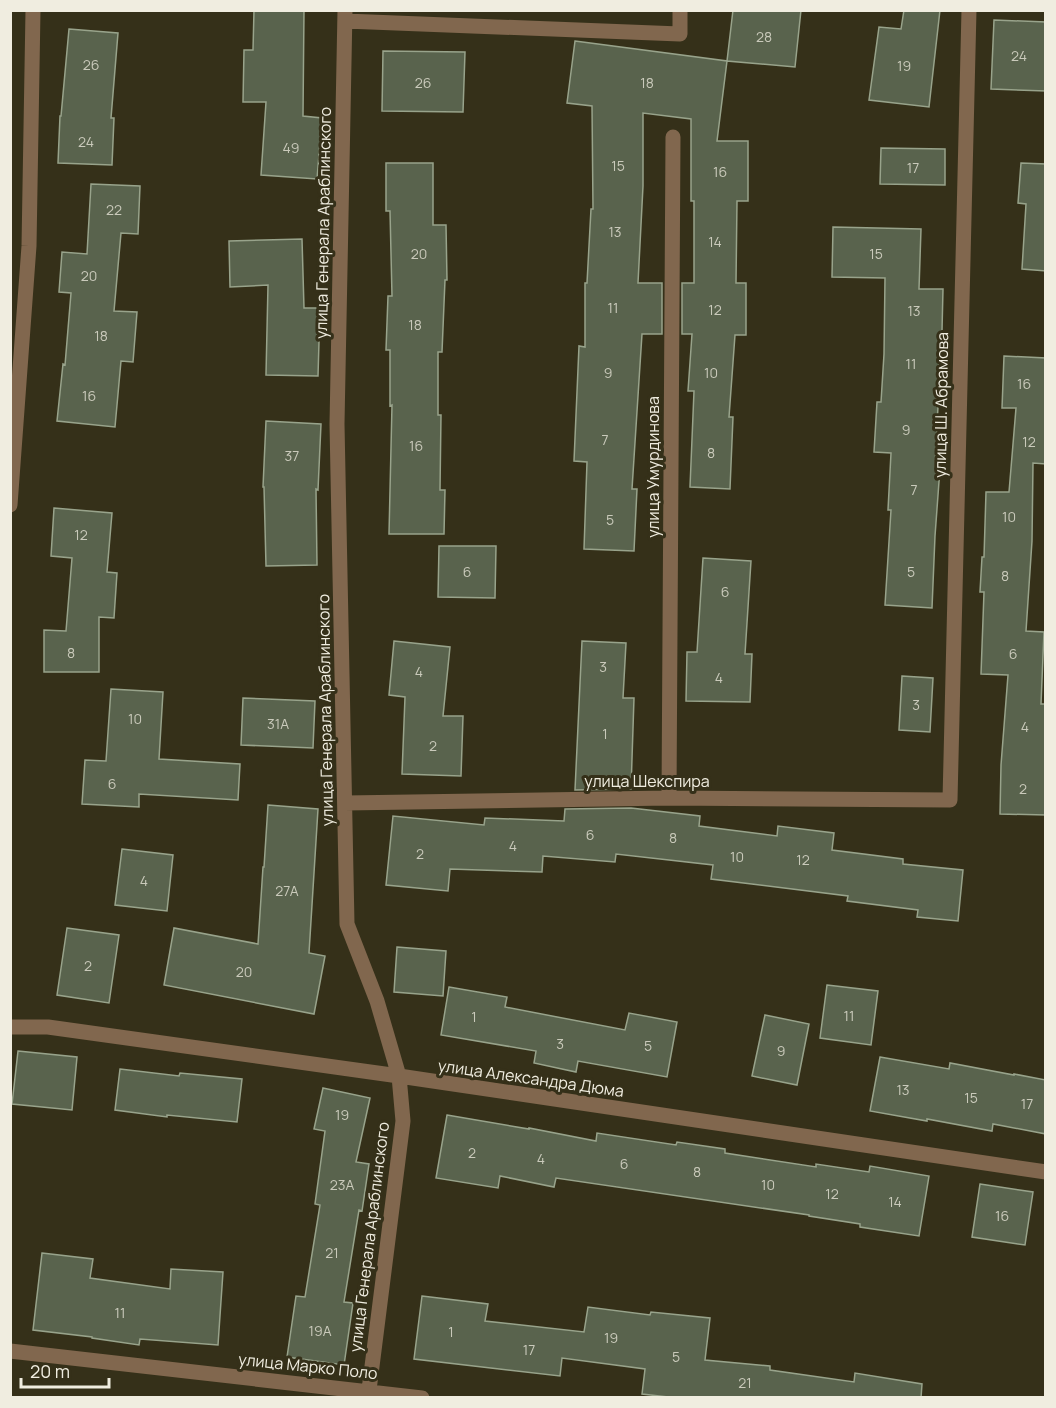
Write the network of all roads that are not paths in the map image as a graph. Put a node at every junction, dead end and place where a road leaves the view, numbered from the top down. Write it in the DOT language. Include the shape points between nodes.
graph roads {
  1 [pos="33,10"];
  2 [pos="680,10"];
  3 [pos="969,10"];
  4 [pos="345,16"];
  5 [pos="673,136"];
  6 [pos="10,505"];
  7 [pos="669,798"];
  8 [pos="950,800"];
  9 [pos="345,803"];
  10 [pos="10,1027"];
  11 [pos="399,1076"];
  12 [pos="1046,1172"];
  13 [pos="10,1351"];
  14 [pos="368,1394"];
  15 [pos="422,1398"];
  1 -- 6 [label="street" via="29,246"];
  2 -- 4 [label="street" via="680,34"];
  3 -- 8 [label="street, улица Ш. Абрамова"];
  4 -- 9 [label="street, улица Генерала Араблинского" via="337,424"];
  5 -- 7 [label="street, улица Умурдинова"];
  7 -- 8 [label="street, улица Шекспира"];
  7 -- 9 [label="street, улица Шекспира"];
  9 -- 11 [label="street, улица Генерала Араблинского" via="346,924 377,1000"];
  10 -- 11 [label="street, улица Александра Дюма" via="48,1027"];
  11 -- 12 [label="street, улица Александра Дюма"];
  11 -- 14 [label="street, улица Генерала Араблинского" via="403,1121"];
  13 -- 14 [label="street, улица Марко Поло"];
  14 -- 15 [label="street, улица Марко Поло"];
}
